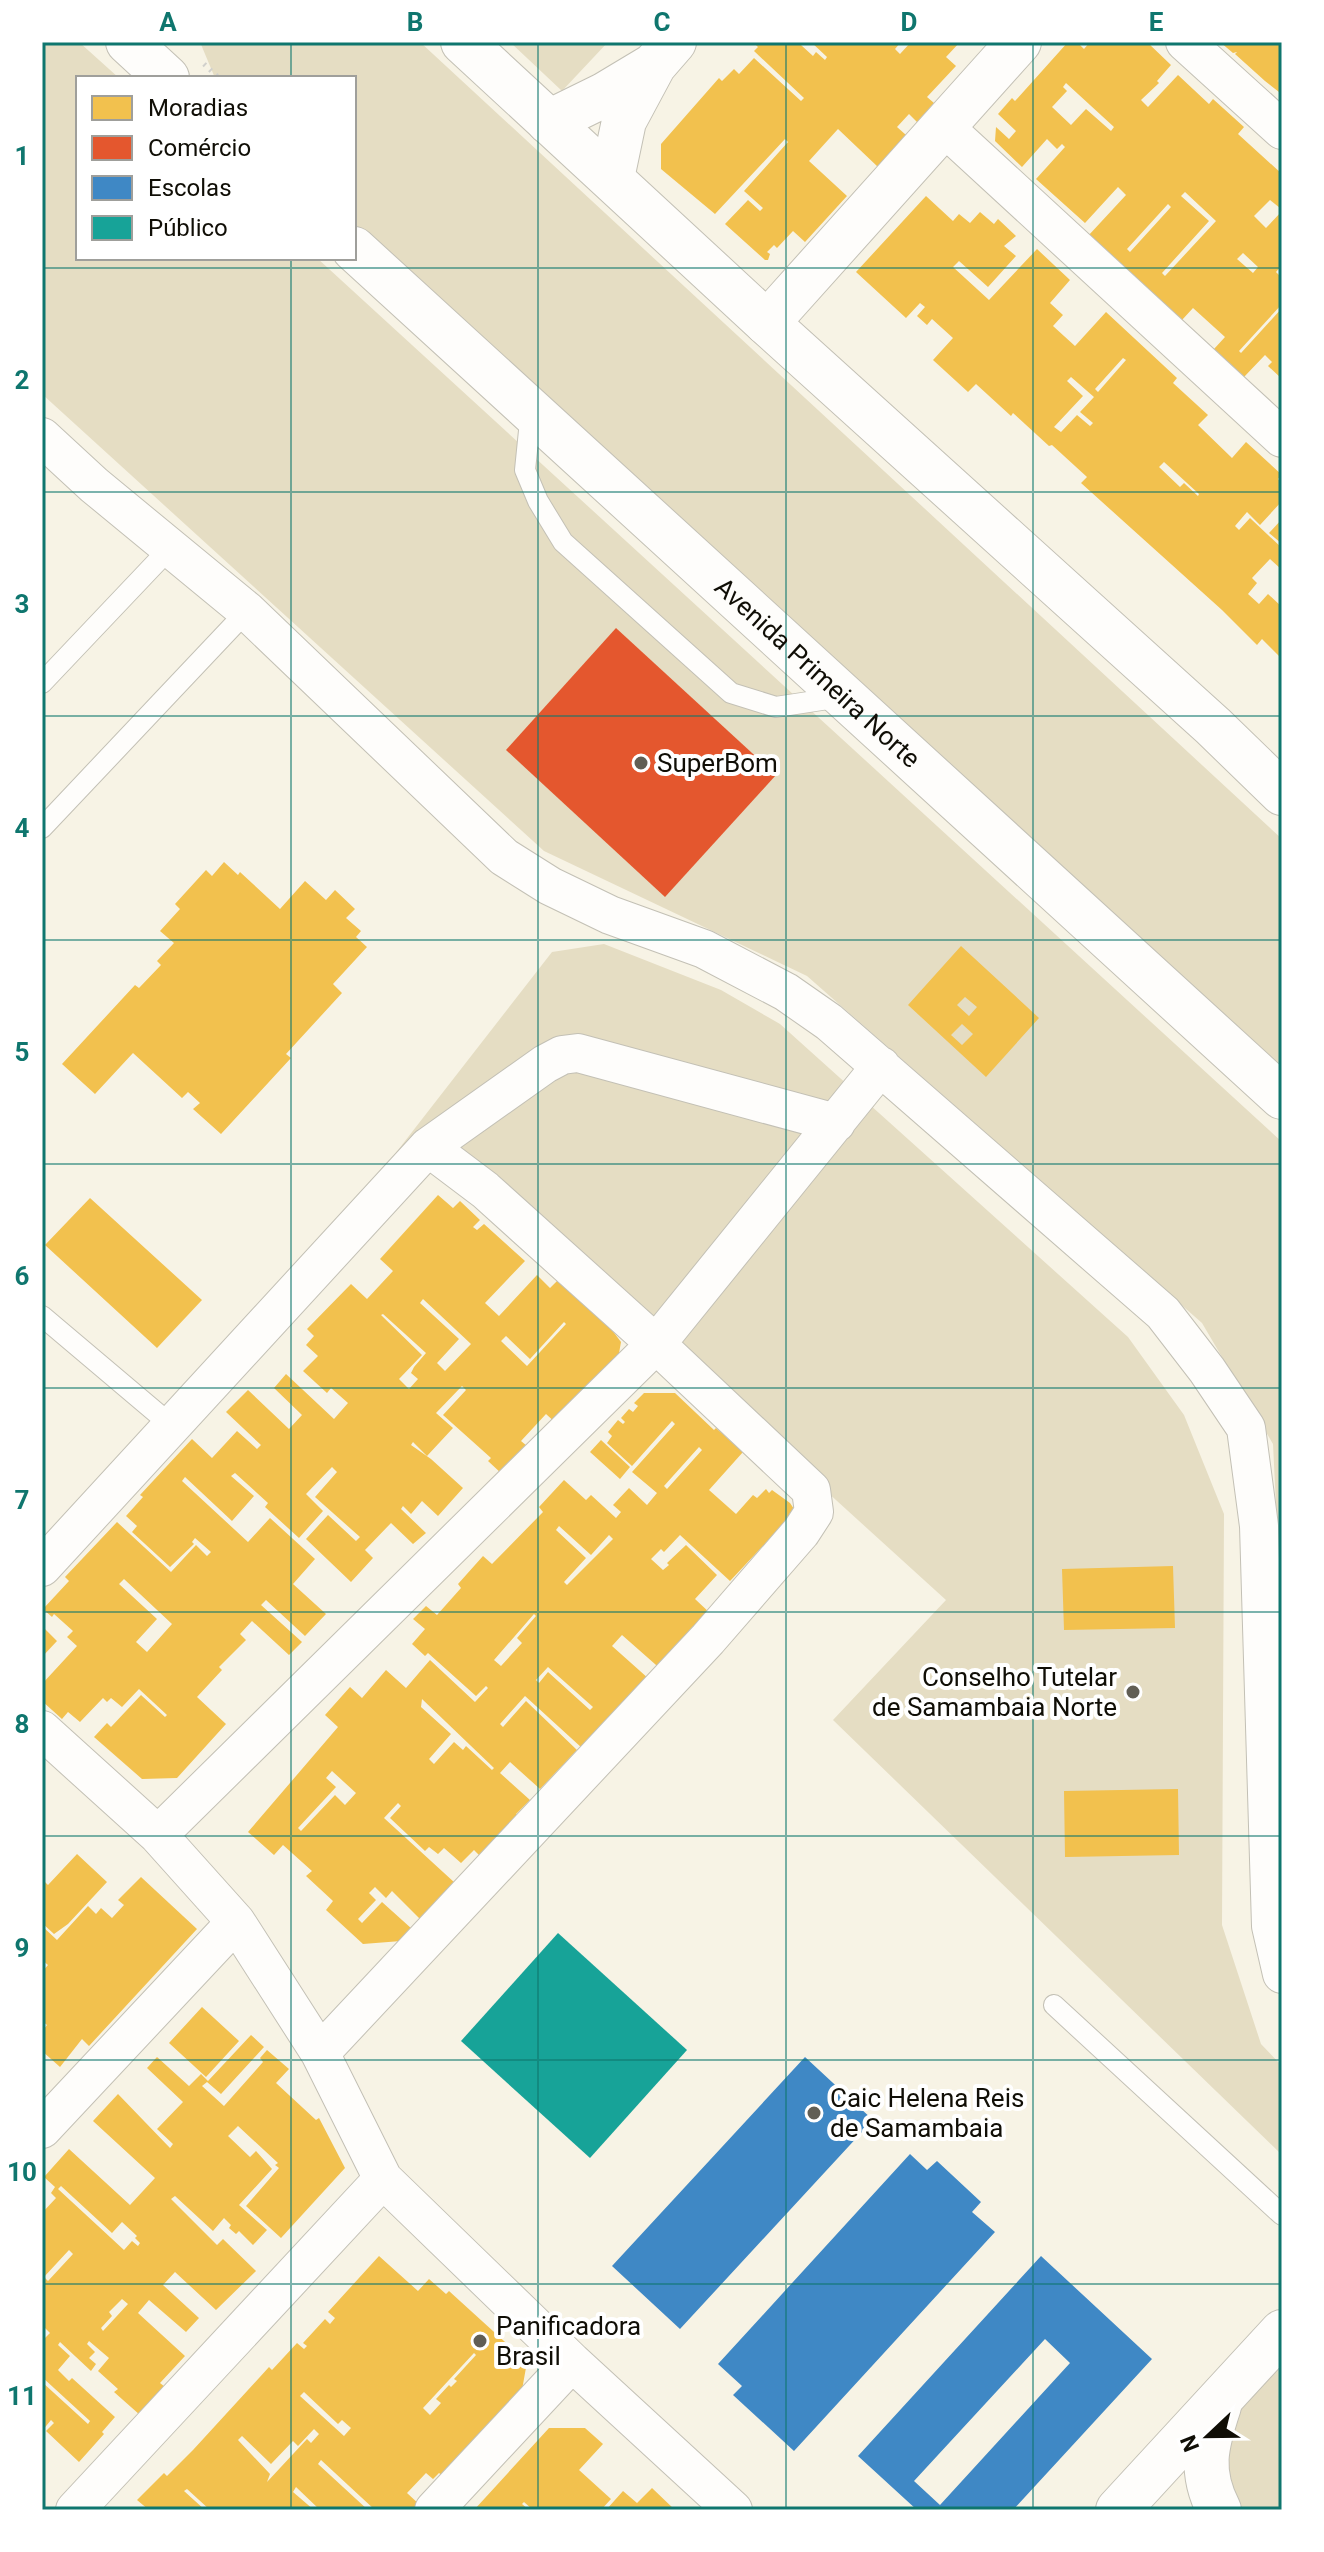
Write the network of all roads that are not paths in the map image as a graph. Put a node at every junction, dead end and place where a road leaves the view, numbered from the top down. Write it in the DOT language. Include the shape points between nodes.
graph roads {
  1 [pos="128,42"];
  2 [pos="178,42"];
  3 [pos="463,42"];
  4 [pos="1019,42"];
  5 [pos="1185,42"];
  6 [pos="664,53"];
  7 [pos="165,76"];
  8 [pos="189,76"];
  9 [pos="549,122"];
  10 [pos="943,126"];
  11 [pos="1282,130"];
  12 [pos="612,178"];
  13 [pos="356,251"];
  14 [pos="767,323"];
  15 [pos="531,411"];
  16 [pos="42,437"];
  17 [pos="1282,438"];
  18 [pos="171,547"];
  19 [pos="247,611"];
  20 [pos="42,683"];
  21 [pos="844,697"];
  22 [pos="1282,793"];
  23 [pos="42,828"];
  24 [pos="881,1066"];
  25 [pos="1282,1097"];
  26 [pos="836,1123"];
  27 [pos="428,1147"];
  28 [pos="42,1316"];
  29 [pos="656,1344"];
  30 [pos="171,1425"];
  31 [pos="42,1567"];
  32 [pos="49,1748"];
  33 [pos="158,1835"];
  34 [pos="236,1922"];
  35 [pos="1282,1974"];
  36 [pos="1054,2005"];
  37 [pos="320,2053"];
  38 [pos="42,2129"];
  39 [pos="383,2179"];
  40 [pos="1282,2215"];
  41 [pos="1282,2332"];
  42 [pos="572,2362"];
  43 [pos="1221,2399"];
  44 [pos="75,2510"];
  45 [pos="434,2510"];
  46 [pos="733,2510"];
  47 [pos="1118,2510"];
  48 [pos="1219,2510"];
  1 -- 7 [label="main road"];
  2 -- 8 [label="main road"];
  3 -- 9 [label="main road"];
  4 -- 10 [label="main road"];
  5 -- 11 [label="street"];
  6 -- 9 [label="main road" via="604,95"];
  6 -- 12 [label="main road" via="624,121"];
  9 -- 12 [label="main road"];
  10 -- 14 [label="main road"];
  10 -- 17 [label="street"];
  12 -- 14 [label="main road"];
  13 -- 15 [label="main road, Avenida Primeira Norte"];
  14 -- 22 [label="main road"];
  15 -- 21 [label="main road, Avenida Primeira Norte"];
  15 -- 21 [label="lane" via="525,470 563,542 731,693 776,707"];
  16 -- 18 [label="street"];
  18 -- 19 [label="street"];
  18 -- 20 [label="lane"];
  19 -- 23 [label="lane"];
  19 -- 24 [label="street" via="504,857 610,915 704,949 786,992"];
  21 -- 25 [label="main road, Avenida Primeira Norte"];
  24 -- 26 [label="street"];
  24 -- 35 [label="street" via="1163,1313 1246,1428 1259,1526 1271,1926"];
  26 -- 27 [label="street" via="578,1053 545,1064"];
  26 -- 29 [label="street"];
  27 -- 29 [label="street" via="485,1190"];
  27 -- 30 [label="street"];
  28 -- 30 [label="lane"];
  29 -- 33 [label="street"];
  29 -- 37 [label="street" via="806,1483 814,1512 708,1639"];
  30 -- 31 [label="street"];
  32 -- 33 [label="street"];
  33 -- 34 [label="street"];
  34 -- 37 [label="street"];
  34 -- 38 [label="street"];
  36 -- 40 [label="lane"];
  37 -- 39 [label="street"];
  39 -- 42 [label="street"];
  39 -- 44 [label="street"];
  41 -- 43 [label="main road"];
  42 -- 45 [label="street"];
  42 -- 46 [label="street"];
  43 -- 47 [label="main road"];
  43 -- 48 [label="main road" via="1205,2461 1208,2490"];
}
